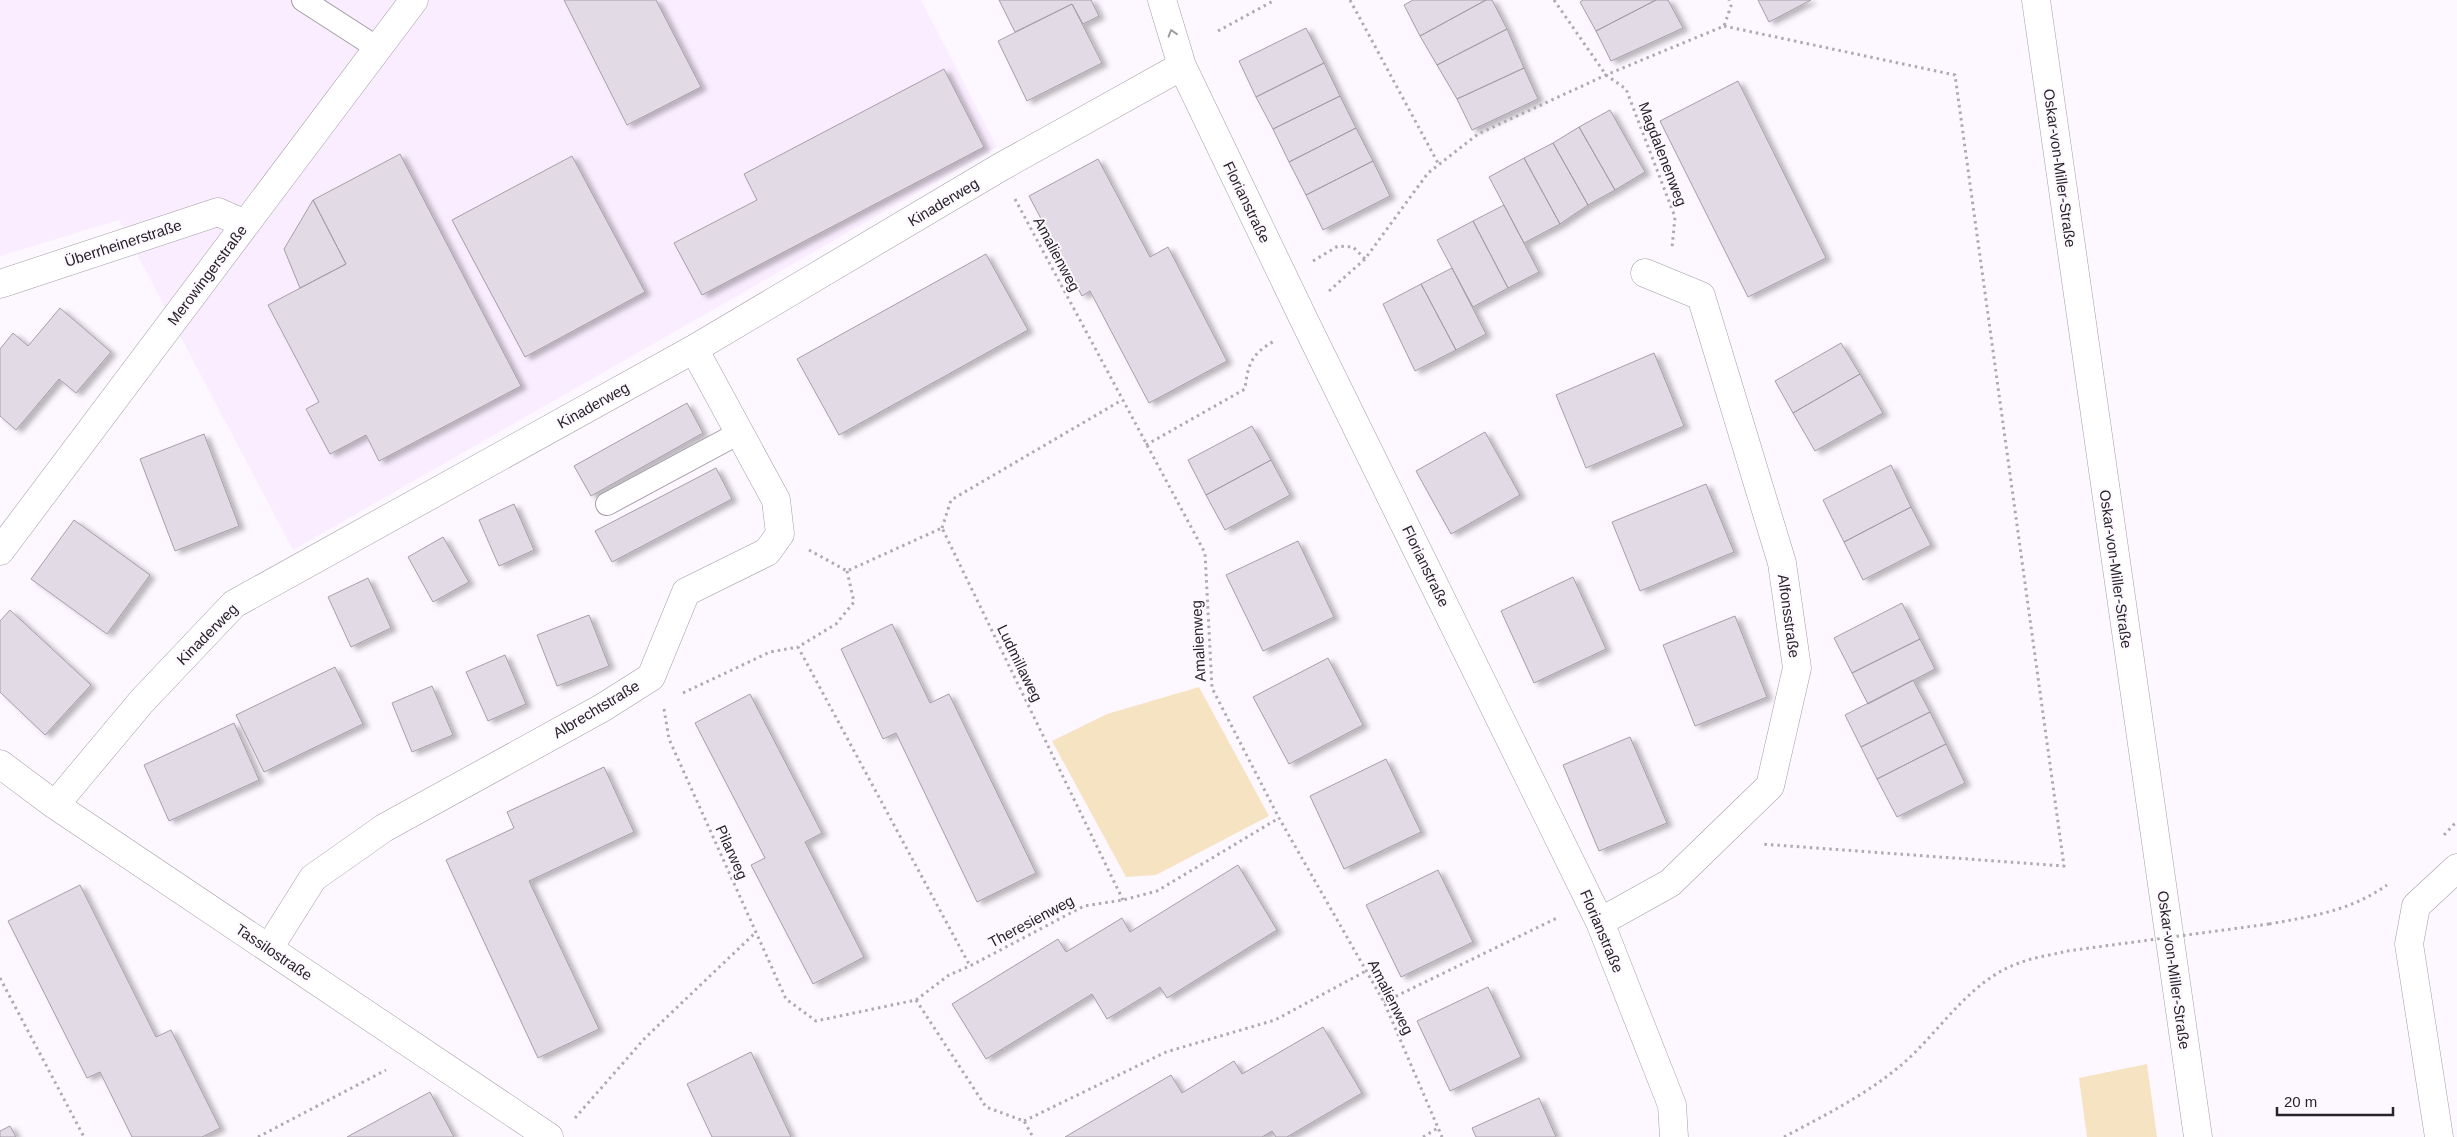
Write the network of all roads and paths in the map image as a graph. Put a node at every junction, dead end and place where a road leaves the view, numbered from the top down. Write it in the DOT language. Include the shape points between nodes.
graph roads {
  1 [pos="302,0"];
  2 [pos="414,0"];
  3 [pos="1162,0"];
  4 [pos="1275,0"];
  5 [pos="1350,0"];
  6 [pos="1554,0"];
  7 [pos="1729,0"];
  8 [pos="2036,0"];
  9 [pos="1724,26"];
  10 [pos="1218,31"];
  11 [pos="379,49"];
  12 [pos="1182,66"];
  13 [pos="1606,75"];
  14 [pos="1439,165"];
  15 [pos="999,168"];
  16 [pos="245,224"];
  17 [pos="1366,259"];
  18 [pos="1309,263"];
  19 [pos="1657,278"];
  20 [pos="0,284"];
  21 [pos="1311,312"];
  22 [pos="694,349"];
  23 [pos="1122,400"];
  24 [pos="738,433"];
  25 [pos="1146,445"];
  26 [pos="607,504"];
  27 [pos="942,528"];
  28 [pos="780,534"];
  29 [pos="0,551"];
  30 [pos="847,572"];
  31 [pos="798,647"];
  32 [pos="651,677"];
  33 [pos="663,702"];
  34 [pos="0,764"];
  35 [pos="55,805"];
  36 [pos="1279,818"];
  37 [pos="2457,821"];
  38 [pos="2443,836"];
  39 [pos="1715,840"];
  40 [pos="2457,868"];
  41 [pos="2393,881"];
  42 [pos="1123,900"];
  43 [pos="1595,912"];
  44 [pos="756,932"];
  45 [pos="268,948"];
  46 [pos="970,966"];
  47 [pos="1366,970"];
  48 [pos="0,978"];
  49 [pos="916,1000"];
  50 [pos="1384,1002"];
  51 [pos="816,1021"];
  52 [pos="426,1055"];
  53 [pos="1024,1121"];
  54 [pos="1438,1128"];
  55 [pos="84,1137"];
  56 [pos="258,1137"];
  57 [pos="548,1137"];
  58 [pos="1033,1137"];
  59 [pos="1423,1137"];
  60 [pos="1442,1137"];
  61 [pos="1674,1137"];
  62 [pos="1784,1137"];
  63 [pos="2198,1137"];
  64 [pos="2439,1137"];
  1 -- 11 [label="lane"];
  2 -- 11 [label="street, Merowingerstraße"];
  12 -- 3 [label="street, Florianstraße, one-way"];
  4 -- 10 [label="path"];
  5 -- 14 [label="path"];
  6 -- 13 [label="path, Magdalenenweg"];
  7 -- 9 [label="path" via="1732,6"];
  8 -- 63 [label="street, Oskar-von-Miller-Straße"];
  9 -- 13 [label="path"];
  9 -- 39 [label="path" via="1955,75 2064,866"];
  11 -- 16 [label="street, Merowingerstraße"];
  12 -- 15 [label="street, Kinaderweg"];
  12 -- 21 [label="street, Florianstraße"];
  13 -- 14 [label="path" via="1478,134"];
  13 -- 19 [label="path, Magdalenenweg" via="1626,89 1675,217"];
  14 -- 17 [label="path" via="1428,173"];
  15 -- 22 [label="street, Kinaderweg"];
  15 -- 23 [label="path, Amalienweg"];
  16 -- 20 [label="street, Überrheinerstraße" via="218,212"];
  16 -- 29 [label="street, Merowingerstraße"];
  17 -- 18 [label="path" via="1353,247 1338,246"];
  17 -- 21 [label="path"];
  19 -- 39 [label="street, Alfonsstraße" via="1701,296 1782,563 1797,668 1770,786"];
  21 -- 25 [label="path" via="1265,346 1247,366 1245,389"];
  21 -- 43 [label="street, Florianstraße"];
  22 -- 24 [label="street"];
  22 -- 35 [label="street, Kinaderweg" via="234,604 142,701"];
  23 -- 25 [label="path, Amalienweg"];
  23 -- 27 [label="path" via="951,500"];
  24 -- 26 [label="lane"];
  24 -- 28 [label="street" via="776,500"];
  25 -- 36 [label="path, Amalienweg" via="1204,553 1212,688"];
  27 -- 30 [label="path"];
  27 -- 42 [label="path, Ludmillaweg"];
  28 -- 30 [label="path"];
  28 -- 32 [label="street, Albrechtstraße" via="767,552 686,592"];
  30 -- 31 [label="path" via="854,602 836,624"];
  31 -- 33 [label="path" via="770,652"];
  31 -- 46 [label="path"];
  32 -- 33 [label="path, Pilarweg"];
  32 -- 45 [label="street, Albrechtstraße" via="602,708 384,828 321,872 313,878"];
  33 -- 44 [label="path, Pilarweg" via="669,738"];
  34 -- 35 [label="street, Tassilostraße"];
  35 -- 45 [label="street, Tassilostraße"];
  36 -- 42 [label="path, Theresienweg" via="1157,891"];
  36 -- 47 [label="path, Amalienweg"];
  37 -- 38 [label="path"];
  39 -- 43 [label="street, Alfonsstraße" via="1670,883"];
  40 -- 64 [label="street" via="2416,906 2408,944"];
  41 -- 62 [label="path, bridge" via="2371,897 2332,913 2067,951 2018,963 1983,983 1907,1059 1859,1097"];
  42 -- 46 [label="path, Theresienweg" via="1084,906"];
  43 -- 50 [label="path"];
  43 -- 61 [label="street, Florianstraße" via="1672,1106"];
  44 -- 51 [label="path, Pilarweg" via="786,999"];
  44 -- 57 [label="path" via="645,1038 578,1116"];
  45 -- 52 [label="street, Tassilostraße"];
  46 -- 49 [label="path, Theresienweg" via="949,975"];
  47 -- 50 [label="path, Amalienweg"];
  47 -- 53 [label="path" via="1275,1020 1166,1052"];
  48 -- 55 [label="path"];
  49 -- 51 [label="path, Theresienweg"];
  49 -- 53 [label="path" via="986,1107"];
  50 -- 54 [label="path, Amalienweg"];
  52 -- 56 [label="path" via="371,1076"];
  52 -- 57 [label="street, Tassilostraße"];
  53 -- 58 [label="path"];
  54 -- 59 [label="path"];
  54 -- 60 [label="path, Amalienweg"];
}
